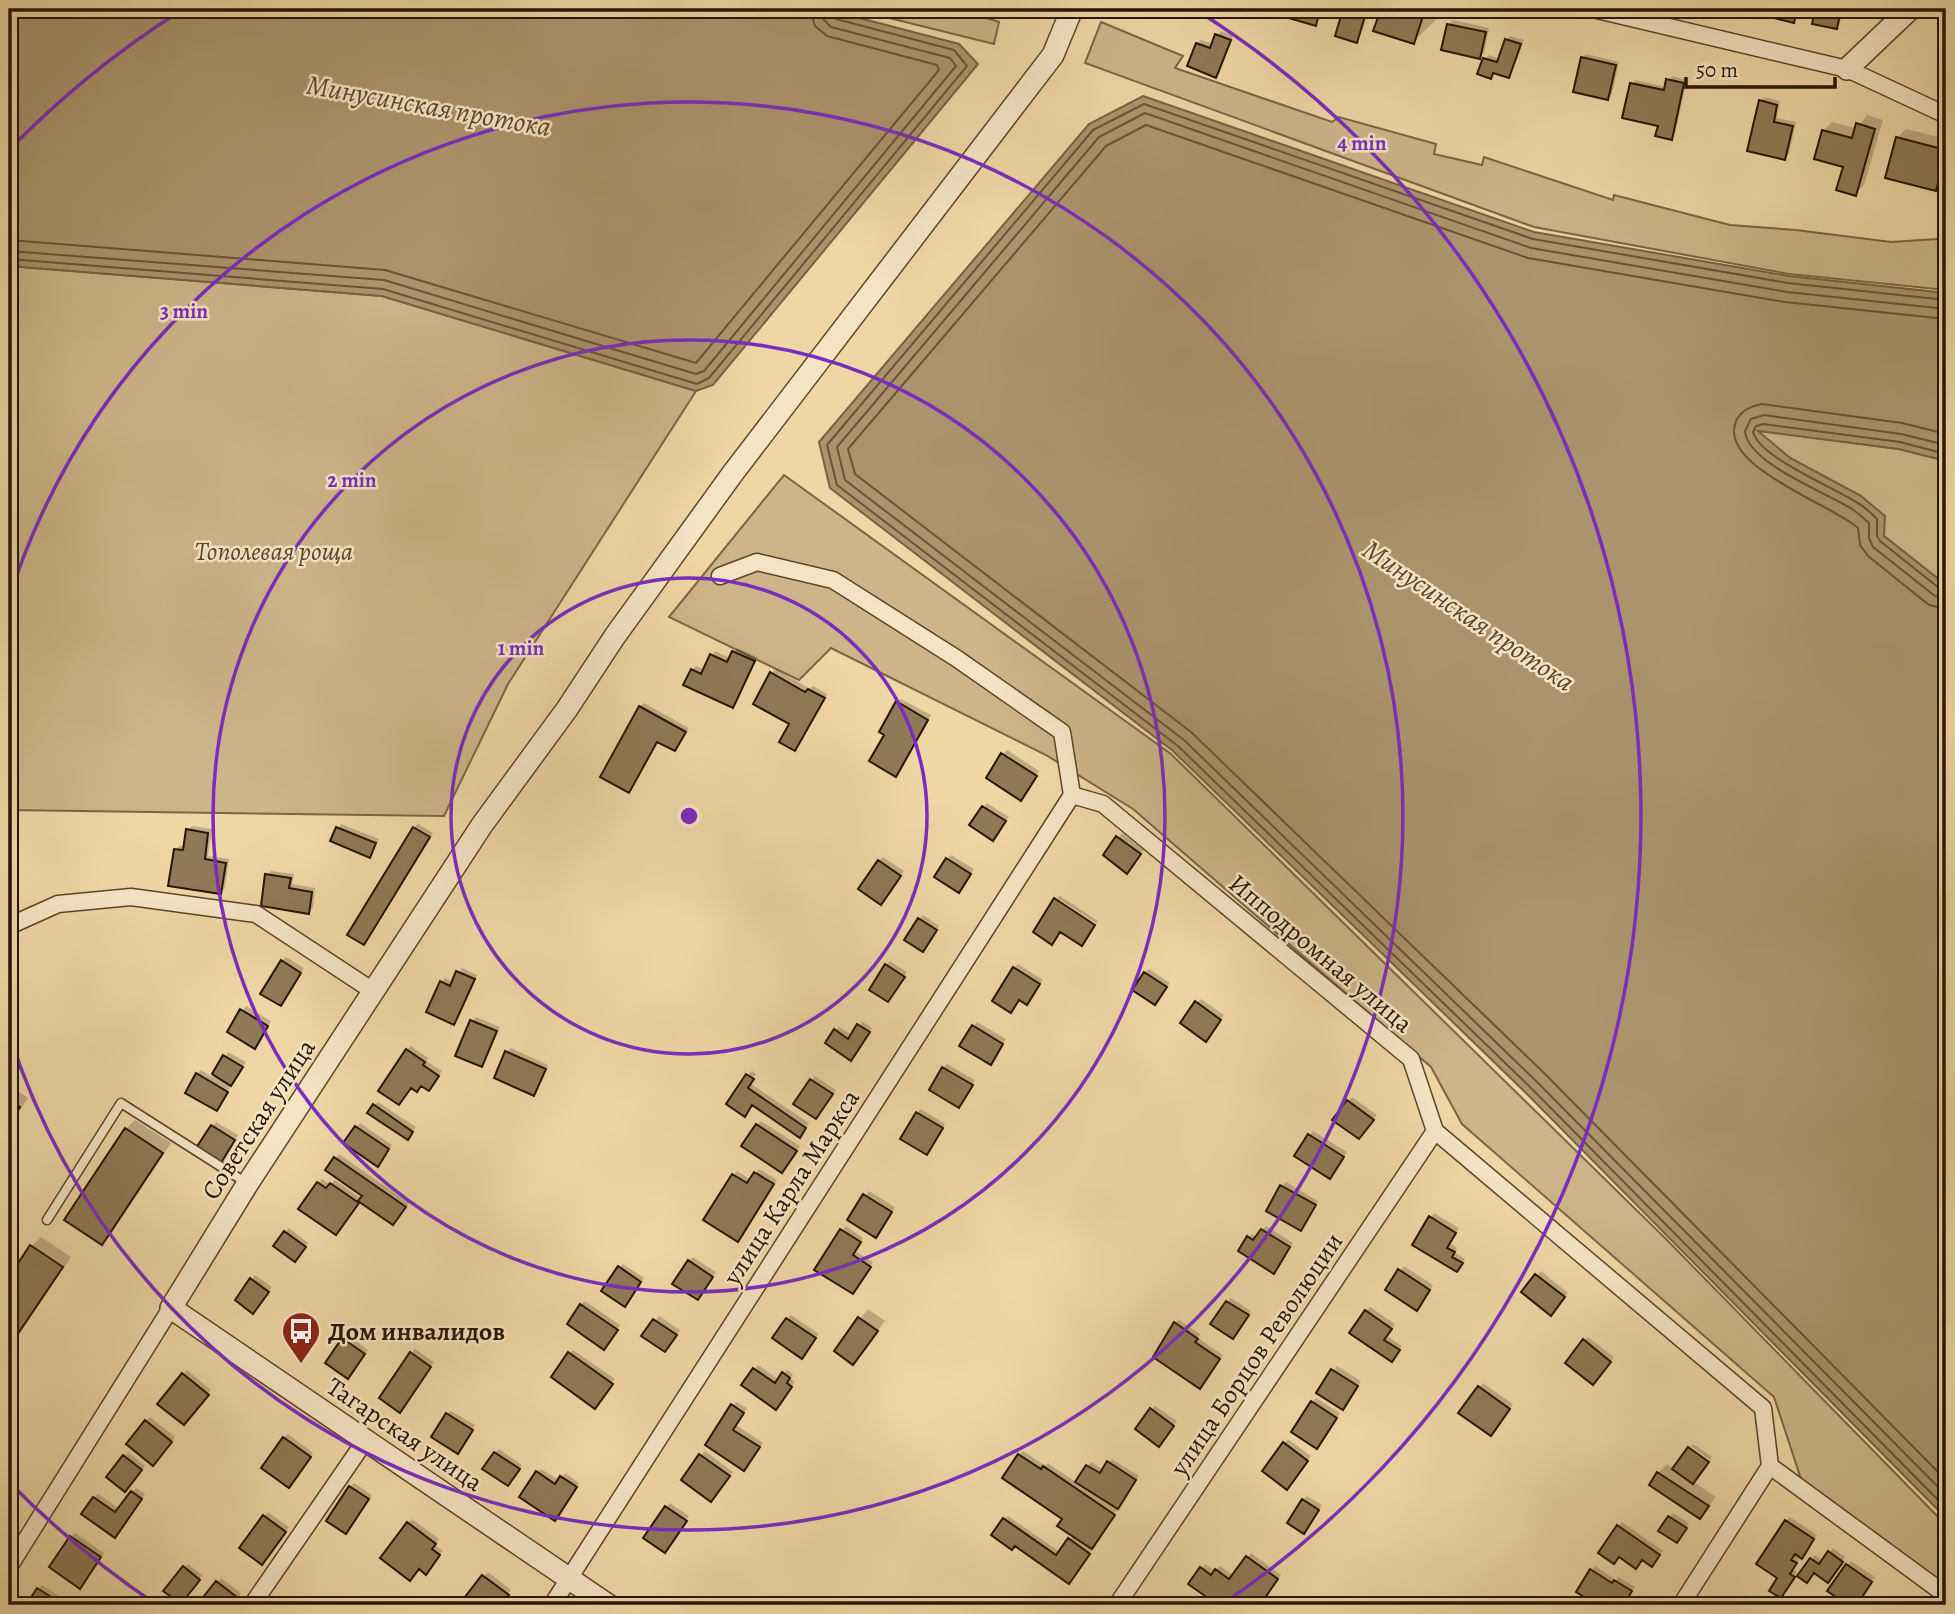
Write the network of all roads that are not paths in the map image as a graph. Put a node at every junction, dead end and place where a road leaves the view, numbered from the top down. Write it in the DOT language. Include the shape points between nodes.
graph roads {
  1 [pos="1072,9"];
  2 [pos="1593,9"];
  3 [pos="1910,9"];
  4 [pos="1847,69"];
  5 [pos="1946,115"];
  6 [pos="720,576"];
  7 [pos="1072,795"];
  8 [pos="9,926"];
  9 [pos="373,991"];
  10 [pos="1435,1131"];
  11 [pos="248,1183"];
  12 [pos="47,1220"];
  13 [pos="171,1308"];
  14 [pos="365,1441"];
  15 [pos="1770,1466"];
  16 [pos="9,1567"];
  17 [pos="569,1579"];
  18 [pos="1946,1595"];
  19 [pos="252,1605"];
  20 [pos="552,1605"];
  21 [pos="608,1605"];
  22 [pos="1117,1605"];
  23 [pos="1681,1605"];
  1 -- 9 [label="street, Советская улица" via="1053,55 615,635"];
  2 -- 4 [label="street"];
  3 -- 4 [label="street"];
  4 -- 5 [label="street"];
  6 -- 7 [label="street" via="757,562 833,580 1062,732"];
  7 -- 10 [label="street, Ипподромная улица" via="1103,804 1411,1059"];
  7 -- 17 [label="street, улица Карла Маркса"];
  8 -- 9 [label="street" via="58,904 131,897 256,914"];
  9 -- 11 [label="street, Советская улица"];
  10 -- 15 [label="street" via="1763,1408"];
  10 -- 22 [label="street, улица Борцов Революции"];
  11 -- 12 [label="lane" via="121,1103"];
  11 -- 13 [label="street, Советская улица"];
  13 -- 14 [label="street, Тагарская улица"];
  13 -- 16 [label="street, Советская улица"];
  14 -- 17 [label="street, Тагарская улица"];
  14 -- 19 [label="street"];
  15 -- 18 [label="street"];
  15 -- 23 [label="street"];
  17 -- 20 [label="street, улица Карла Маркса"];
  17 -- 21 [label="street, Тагарская улица"];
}
